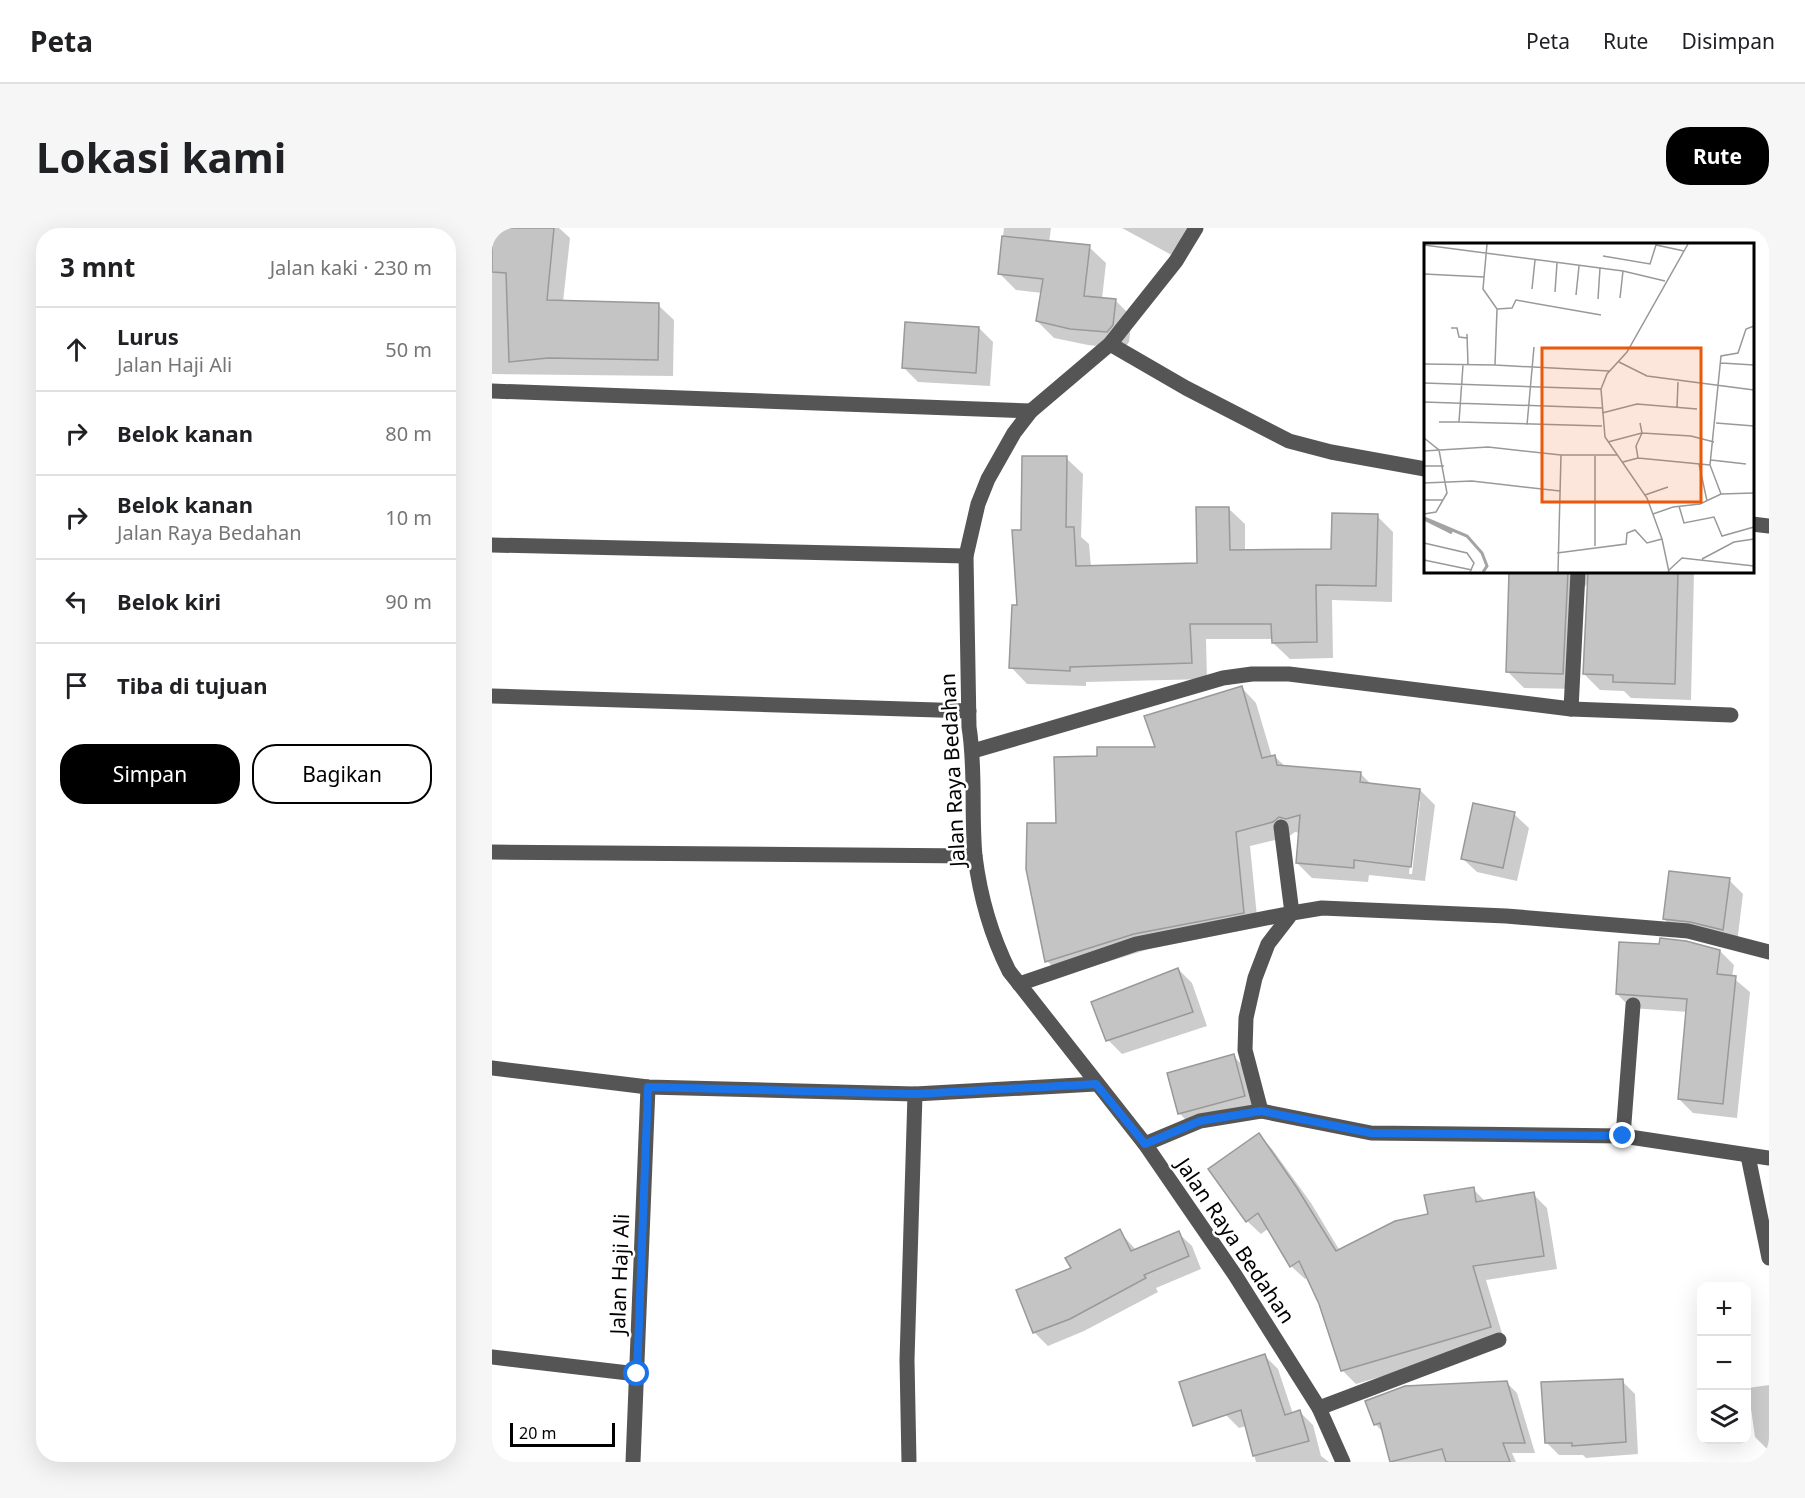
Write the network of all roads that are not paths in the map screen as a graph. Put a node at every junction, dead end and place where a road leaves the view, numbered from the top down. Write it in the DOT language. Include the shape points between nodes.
graph roads {
  1 [pos="1196,228"];
  2 [pos="1110,344"];
  3 [pos="492,391"];
  4 [pos="1031,411"];
  5 [pos="1424,469"];
  6 [pos="1754,524"];
  7 [pos="1769,526"];
  8 [pos="492,545"];
  9 [pos="966,556"];
  10 [pos="1578,573"];
  11 [pos="492,696"];
  12 [pos="1571,710"];
  13 [pos="969,711"];
  14 [pos="1731,715"];
  15 [pos="973,751"];
  16 [pos="1281,827"];
  17 [pos="492,852"];
  18 [pos="975,856"];
  19 [pos="1292,913"];
  20 [pos="1769,952"];
  21 [pos="1019,984"];
  22 [pos="1633,1005"];
  23 [pos="492,1068"];
  24 [pos="1096,1084"];
  25 [pos="648,1087"];
  26 [pos="915,1094"];
  27 [pos="1261,1111"];
  28 [pos="1623,1136"];
  29 [pos="1145,1144"];
  30 [pos="1748,1156"];
  31 [pos="1769,1158"];
  32 [pos="1769,1258"];
  33 [pos="1499,1340"];
  34 [pos="492,1357"];
  35 [pos="637,1374"];
  36 [pos="1319,1408"];
  37 [pos="633,1462"];
  38 [pos="909,1462"];
  39 [pos="1342,1462"];
  1 -- 2 [label="street, Jalan Raya Bedahan" via="1176,261"];
  2 -- 4 [label="street, Jalan Raya Bedahan"];
  2 -- 5 [label="street" via="1289,441"];
  3 -- 4 [label="street"];
  4 -- 9 [label="street, Jalan Raya Bedahan" via="988,478"];
  6 -- 7 [label="street"];
  8 -- 9 [label="street"];
  9 -- 13 [label="street, Jalan Raya Bedahan"];
  10 -- 12 [label="street"];
  11 -- 13 [label="street"];
  12 -- 14 [label="street"];
  12 -- 15 [label="street" via="1331,678 1252,674 1223,678"];
  13 -- 15 [label="street, Jalan Raya Bedahan"];
  15 -- 18 [label="street, Jalan Raya Bedahan"];
  16 -- 19 [label="street"];
  17 -- 18 [label="street"];
  18 -- 21 [label="street, Jalan Raya Bedahan" via="994,942"];
  19 -- 20 [label="street" via="1322,908 1529,918 1688,931"];
  19 -- 21 [label="street" via="1136,944"];
  19 -- 27 [label="street" via="1268,944 1246,1018 1245,1050"];
  21 -- 24 [label="street, Jalan Raya Bedahan"];
  22 -- 28 [label="street"];
  23 -- 25 [label="street"];
  24 -- 26 [label="street"];
  24 -- 29 [label="street, Jalan Raya Bedahan"];
  25 -- 26 [label="street"];
  25 -- 35 [label="street, Jalan Haji Ali"];
  26 -- 38 [label="street" via="907,1360"];
  27 -- 28 [label="street" via="1371,1133"];
  27 -- 29 [label="street" via="1200,1121"];
  28 -- 30 [label="street"];
  29 -- 36 [label="street, Jalan Raya Bedahan" via="1235,1275"];
  30 -- 31 [label="street"];
  30 -- 32 [label="street"];
  33 -- 36 [label="street"];
  34 -- 35 [label="street"];
  35 -- 37 [label="street, Jalan Haji Ali"];
  36 -- 39 [label="street, Jalan Raya Bedahan"];
}
